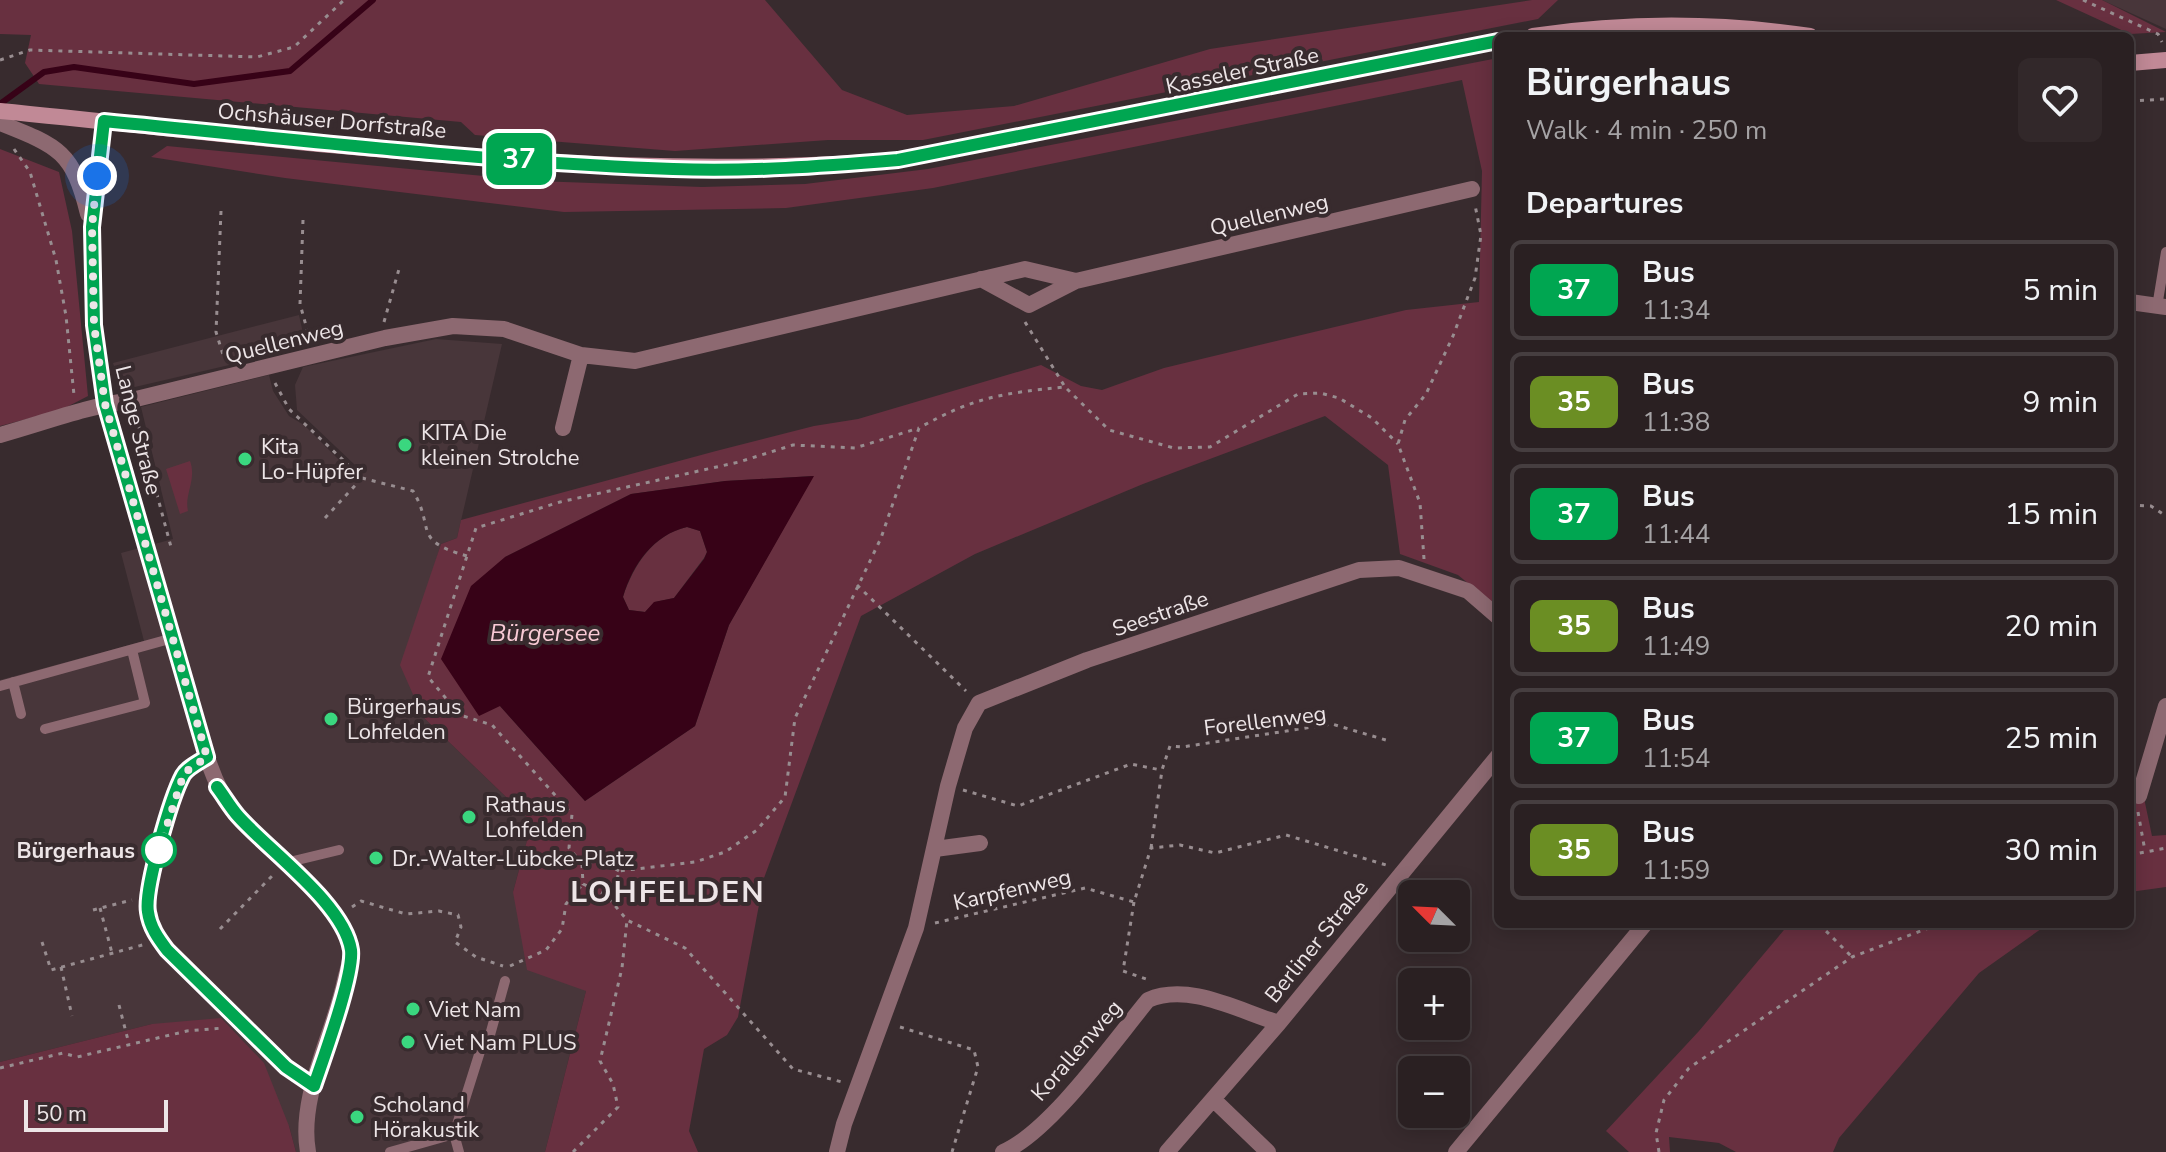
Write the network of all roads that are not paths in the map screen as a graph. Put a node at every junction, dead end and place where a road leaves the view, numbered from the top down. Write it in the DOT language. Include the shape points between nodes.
graph roads {
  1 [pos="1560,32"];
  2 [pos="1775,32"];
  3 [pos="1494,42"];
  4 [pos="2166,60"];
  5 [pos="2134,63"];
  6 [pos="0,111"];
  7 [pos="104,121"];
  8 [pos="6,125"];
  9 [pos="994,139"];
  10 [pos="1472,189"];
  11 [pos="92,227"];
  12 [pos="2166,252"];
  13 [pos="981,279"];
  14 [pos="1076,281"];
  15 [pos="2134,303"];
  16 [pos="2162,307"];
  17 [pos="581,355"];
  18 [pos="105,404"];
  19 [pos="563,428"];
  20 [pos="0,435"];
  21 [pos="1494,614"];
  22 [pos="173,638"];
  23 [pos="132,650"];
  24 [pos="13,682"];
  25 [pos="0,686"];
  26 [pos="2166,706"];
  27 [pos="21,714"];
  28 [pos="45,729"];
  29 [pos="207,757"];
  30 [pos="1494,761"];
  31 [pos="2139,796"];
  32 [pos="980,843"];
  33 [pos="935,849"];
  34 [pos="339,850"];
  35 [pos="285,863"];
  36 [pos="1642,928"];
  37 [pos="505,981"];
  38 [pos="1279,1023"];
  39 [pos="314,1086"];
  40 [pos="1214,1100"];
  41 [pos="454,1134"];
  42 [pos="308,1152"];
  43 [pos="390,1152"];
  44 [pos="459,1152"];
  45 [pos="837,1152"];
  46 [pos="1003,1152"];
  47 [pos="1167,1152"];
  48 [pos="1268,1152"];
  49 [pos="1456,1152"];
  1 -- 2 [label="main road" via="1600,26 1713,25"];
  3 -- 9 [label="main road, Kasseler Straße"];
  4 -- 5 [label="main road"];
  6 -- 7 [label="main road, Ochshäuser Dorfstraße"];
  7 -- 9 [label="main road, Ochshäuser Dorfstraße" via="481,157 673,169 898,160"];
  7 -- 11 [label="street, Lange Straße"];
  8 -- 11 [label="street, Lange Straße" via="59,151 79,177"];
  10 -- 14 [label="street, Quellenweg"];
  11 -- 18 [label="street, Lange Straße" via="94,325"];
  12 -- 16 [label="lane"];
  13 -- 14 [label="street, Quellenweg" via="1025,269"];
  13 -- 14 [label="street, Quellenweg" via="1029,305"];
  13 -- 17 [label="street, Quellenweg" via="635,361"];
  15 -- 16 [label="street"];
  17 -- 18 [label="street, Quellenweg" via="504,329 453,326"];
  17 -- 19 [label="street"];
  18 -- 20 [label="street, Quellenweg"];
  18 -- 22 [label="street, Lange Straße"];
  21 -- 33 [label="street, Seestraße" via="1468,591 1399,568 1359,570 1087,660 979,703 965,728"];
  22 -- 23 [label="lane"];
  22 -- 29 [label="street, Lange Straße"];
  23 -- 24 [label="lane"];
  23 -- 28 [label="lane" via="145,703"];
  24 -- 25 [label="lane"];
  24 -- 27 [label="lane"];
  26 -- 31 [label="street"];
  29 -- 35 [label="street, Lange Straße" via="217,787 237,815"];
  29 -- 39 [label="lane" via="184,773 147,896 152,929 286,1067"];
  30 -- 38 [label="street, Berliner Straße"];
  32 -- 33 [label="street"];
  33 -- 45 [label="street" via="916,928"];
  34 -- 35 [label="lane"];
  35 -- 39 [label="street, Lange Straße" via="319,894 351,951 338,1014"];
  36 -- 49 [label="street"];
  37 -- 41 [label="lane"];
  38 -- 40 [label="street, Berliner Straße"];
  38 -- 46 [label="street, Korallenweg" via="1187,994 1148,1000 1055,1110 1021,1144"];
  39 -- 42 [label="street, Lange Straße" via="305,1139"];
  40 -- 47 [label="street, Berliner Straße"];
  40 -- 48 [label="street"];
  41 -- 43 [label="lane"];
  41 -- 44 [label="lane"];
}
